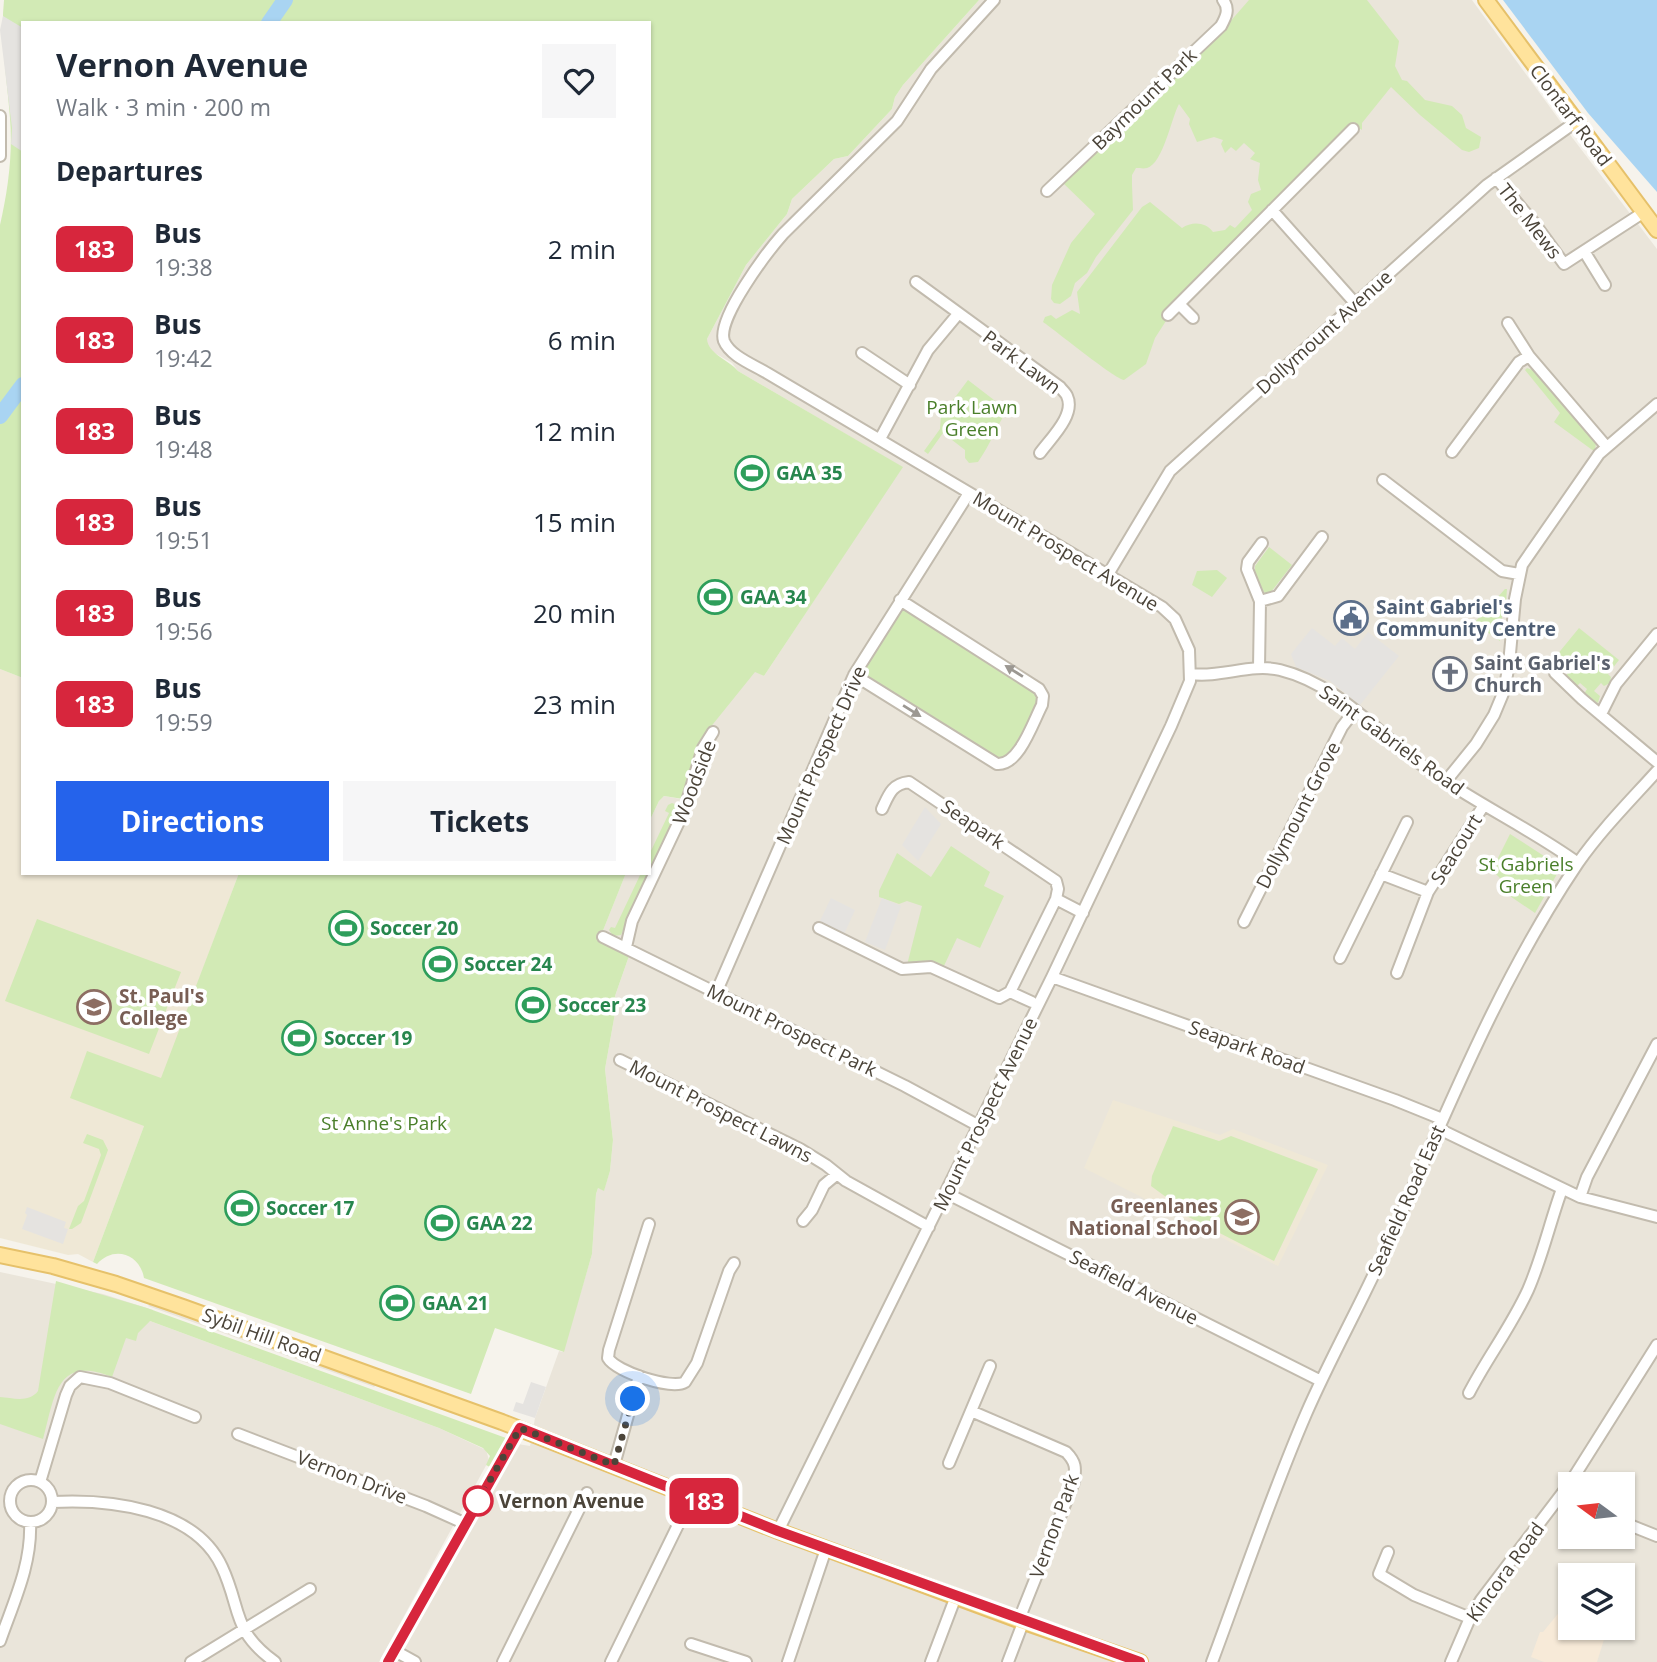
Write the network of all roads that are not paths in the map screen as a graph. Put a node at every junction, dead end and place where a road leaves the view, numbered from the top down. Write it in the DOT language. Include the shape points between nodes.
graph roads {
  1 [pos="994,0"];
  2 [pos="1223,0"];
  3 [pos="1486,0"];
  4 [pos="0,116"];
  5 [pos="1577,121"];
  6 [pos="1353,129"];
  7 [pos="0,156"];
  8 [pos="1496,178"];
  9 [pos="1047,191"];
  10 [pos="1272,210"];
  11 [pos="1644,212"];
  12 [pos="1657,230"];
  13 [pos="1584,251"];
  14 [pos="916,282"];
  15 [pos="1605,285"];
  16 [pos="1355,303"];
  17 [pos="1179,304"];
  18 [pos="958,314"];
  19 [pos="1168,314"];
  20 [pos="1193,318"];
  21 [pos="1508,323"];
  22 [pos="862,353"];
  23 [pos="1529,356"];
  24 [pos="910,385"];
  25 [pos="1657,404"];
  26 [pos="880,439"];
  27 [pos="1606,446"];
  28 [pos="1452,452"];
  29 [pos="1040,453"];
  30 [pos="1382,480"];
  31 [pos="969,493"];
  32 [pos="1322,537"];
  33 [pos="1262,543"];
  34 [pos="1519,574"];
  35 [pos="1107,576"];
  36 [pos="900,600"];
  37 [pos="1260,601"];
  38 [pos="1657,634"];
  39 [pos="1259,668"];
  40 [pos="1555,673"];
  41 [pos="1191,674"];
  42 [pos="854,675"];
  43 [pos="1355,710"];
  44 [pos="1601,714"];
  45 [pos="713,732"];
  46 [pos="1657,762"];
  47 [pos="1657,771"];
  48 [pos="1446,781"];
  49 [pos="1484,805"];
  50 [pos="882,809"];
  51 [pos="1407,822"];
  52 [pos="1578,863"];
  53 [pos="1381,874"];
  54 [pos="1429,892"];
  55 [pos="1056,899"];
  56 [pos="1083,913"];
  57 [pos="1244,922"];
  58 [pos="820,928"];
  59 [pos="603,937"];
  60 [pos="626,947"];
  61 [pos="1340,958"];
  62 [pos="1396,973"];
  63 [pos="1052,977"];
  64 [pos="1010,992"];
  65 [pos="716,993"];
  66 [pos="1032,1002"];
  67 [pos="1657,1044"];
  68 [pos="620,1060"];
  69 [pos="1440,1123"];
  70 [pos="979,1126"];
  71 [pos="836,1175"];
  72 [pos="1563,1189"];
  73 [pos="946,1193"];
  74 [pos="1580,1197"];
  75 [pos="1657,1217"];
  76 [pos="803,1220"];
  77 [pos="649,1224"];
  78 [pos="929,1227"];
  79 [pos="0,1255"];
  80 [pos="734,1263"];
  81 [pos="1657,1345"];
  82 [pos="990,1366"];
  83 [pos="639,1376"];
  84 [pos="1321,1381"];
  85 [pos="1469,1393"];
  86 [pos="971,1411"];
  87 [pos="195,1417"];
  88 [pos="520,1428"];
  89 [pos="238,1434"];
  90 [pos="949,1463"];
  91 [pos="614,1465"];
  92 [pos="1578,1472"];
  93 [pos="40,1482"];
  94 [pos="587,1493"];
  95 [pos="5,1497"];
  96 [pos="1558,1500"];
  97 [pos="52,1502"];
  98 [pos="30,1522"];
  99 [pos="466,1524"];
  100 [pos="678,1525"];
  101 [pos="1635,1527"];
  102 [pos="778,1531"];
  103 [pos="1657,1536"];
  104 [pos="826,1549"];
  105 [pos="1388,1552"];
  106 [pos="310,1589"];
  107 [pos="956,1596"];
  108 [pos="1470,1618"];
  109 [pos="1021,1621"];
  110 [pos="243,1630"];
  111 [pos="0,1641"];
  112 [pos="691,1644"];
  113 [pos="395,1651"];
  114 [pos="191,1662"];
  115 [pos="275,1662"];
  116 [pos="388,1662"];
  117 [pos="415,1662"];
  118 [pos="503,1662"];
  119 [pos="611,1662"];
  120 [pos="746,1662"];
  121 [pos="788,1662"];
  122 [pos="931,1662"];
  123 [pos="1008,1662"];
  124 [pos="1140,1662"];
  125 [pos="1212,1662"];
  126 [pos="1451,1662"];
  1 -- 26 [label="street, Mount Prospect Avenue" via="931,69 897,121 765,254 723,330 724,341 736,355"];
  2 -- 9 [label="street, Baymount Park" via="1227,10 1221,26"];
  3 -- 5 [label="main road, Clontarf Road"];
  4 -- 7 [label="street"];
  5 -- 8 [label="street, Dollymount Avenue"];
  5 -- 11 [label="main road, Clontarf Road"];
  6 -- 10 [label="street" via="1340,149"];
  8 -- 13 [label="street, The Mews" via="1564,264"];
  8 -- 16 [label="street, Dollymount Avenue"];
  10 -- 16 [label="street"];
  10 -- 17 [label="street"];
  11 -- 12 [label="main road, Clontarf Road"];
  11 -- 13 [label="street"];
  13 -- 15 [label="street"];
  14 -- 18 [label="street, Park Lawn"];
  16 -- 35 [label="street, Dollymount Avenue" via="1170,471"];
  17 -- 19 [label="street"];
  17 -- 20 [label="street"];
  18 -- 24 [label="street" via="929,350"];
  18 -- 29 [label="street, Park Lawn" via="1068,397 1067,416"];
  21 -- 23 [label="street"];
  22 -- 24 [label="street"];
  23 -- 27 [label="street"];
  23 -- 28 [label="street" via="1519,362"];
  24 -- 26 [label="street"];
  25 -- 27 [label="street"];
  26 -- 31 [label="street, Mount Prospect Avenue"];
  27 -- 34 [label="street"];
  30 -- 34 [label="street" via="1502,570"];
  31 -- 35 [label="street, Mount Prospect Avenue"];
  31 -- 36 [label="street, Mount Prospect Drive"];
  32 -- 37 [label="street" via="1278,596"];
  33 -- 37 [label="street" via="1247,569"];
  34 -- 48 [label="street" via="1504,691 1476,744"];
  35 -- 41 [label="street, Mount Prospect Avenue" via="1175,619 1189,650"];
  36 -- 42 [label="street, Mount Prospect Drive"];
  42 -- 36 [label="street, one-way" via="997,764 1016,757 1042,705 1039,689"];
  37 -- 39 [label="street"];
  38 -- 44 [label="street" via="1616,684"];
  39 -- 41 [label="street, Saint Gabriels Road"];
  39 -- 43 [label="street, Saint Gabriels Road" via="1302,677"];
  40 -- 44 [label="street"];
  41 -- 56 [label="street, Mount Prospect Avenue"];
  42 -- 65 [label="street, Mount Prospect Drive"];
  43 -- 48 [label="street, Saint Gabriels Road"];
  43 -- 57 [label="street, Dollymount Grove" via="1342,727"];
  44 -- 46 [label="street"];
  45 -- 60 [label="street, Woodside" via="703,748 686,804 632,921"];
  47 -- 52 [label="street, Seafield Road East"];
  48 -- 49 [label="street, Saint Gabriels Road"];
  49 -- 52 [label="street, Saint Gabriels Road"];
  49 -- 54 [label="street, Seacourt"];
  50 -- 55 [label="street, Seapark" via="891,789 909,782 1056,881"];
  51 -- 53 [label="street"];
  52 -- 69 [label="street, Seafield Road East" via="1500,995"];
  53 -- 54 [label="street, Seacourt"];
  53 -- 61 [label="street"];
  54 -- 62 [label="street, Seacourt"];
  55 -- 56 [label="street"];
  55 -- 64 [label="street"];
  56 -- 63 [label="street, Mount Prospect Avenue"];
  58 -- 64 [label="street" via="902,969 931,967 999,998"];
  59 -- 60 [label="street, Mount Prospect Park"];
  60 -- 65 [label="street, Mount Prospect Park"];
  63 -- 69 [label="street, Seapark Road" via="1395,1100"];
  63 -- 70 [label="street, Mount Prospect Avenue"];
  64 -- 66 [label="street"];
  65 -- 70 [label="street, Mount Prospect Park"];
  67 -- 74 [label="street"];
  68 -- 71 [label="street, Mount Prospect Lawns" via="800,1149"];
  69 -- 72 [label="street, Seapark Road"];
  69 -- 84 [label="street, Seafield Road East" via="1390,1240"];
  70 -- 73 [label="street, Mount Prospect Avenue"];
  71 -- 76 [label="street" via="824,1185"];
  71 -- 78 [label="street, Mount Prospect Lawns"];
  72 -- 74 [label="street, Seapark Road"];
  72 -- 85 [label="street" via="1528,1289"];
  73 -- 78 [label="street, Mount Prospect Avenue"];
  73 -- 84 [label="street, Seafield Avenue"];
  74 -- 75 [label="street, Seapark Road"];
  77 -- 83 [label="street" via="608,1358"];
  78 -- 102 [label="street, Mount Prospect Avenue"];
  79 -- 88 [label="main road, Sybil Hill Road" via="116,1284"];
  80 -- 83 [label="street" via="688,1378 673,1385"];
  81 -- 92 [label="street, Kincora Road"];
  82 -- 86 [label="street"];
  83 -- 91 [label="street"];
  84 -- 125 [label="street, Seafield Road East"];
  86 -- 90 [label="street"];
  86 -- 109 [label="street, Vernon Park" via="1066,1452 1074,1460 1074,1482"];
  87 -- 93 [label="street" via="110,1383 80,1377 66,1395"];
  88 -- 91 [label="main road"];
  88 -- 99 [label="street"];
  89 -- 99 [label="street, Vernon Drive"];
  91 -- 102 [label="main road"];
  93 -- 95 [label="street" via="21,1483"];
  93 -- 97 [label="street"];
  94 -- 118 [label="street"];
  95 -- 98 [label="street" via="18,1517"];
  96 -- 108 [label="street, Kincora Road"];
  97 -- 98 [label="street" via="47,1514"];
  97 -- 110 [label="street" via="102,1503 181,1523 206,1542 222,1566"];
  98 -- 111 [label="street" via="28,1564"];
  99 -- 113 [label="street"];
  100 -- 119 [label="street"];
  101 -- 103 [label="street"];
  102 -- 104 [label="main road"];
  104 -- 107 [label="main road"];
  104 -- 121 [label="street"];
  105 -- 108 [label="street" via="1379,1574 1414,1595"];
  106 -- 110 [label="street"];
  107 -- 109 [label="main road"];
  107 -- 122 [label="street"];
  108 -- 126 [label="street, Kincora Road"];
  109 -- 123 [label="street"];
  109 -- 124 [label="main road"];
  110 -- 114 [label="street"];
  110 -- 115 [label="street"];
  112 -- 120 [label="street"];
  113 -- 116 [label="street"];
  113 -- 117 [label="street"];
}
